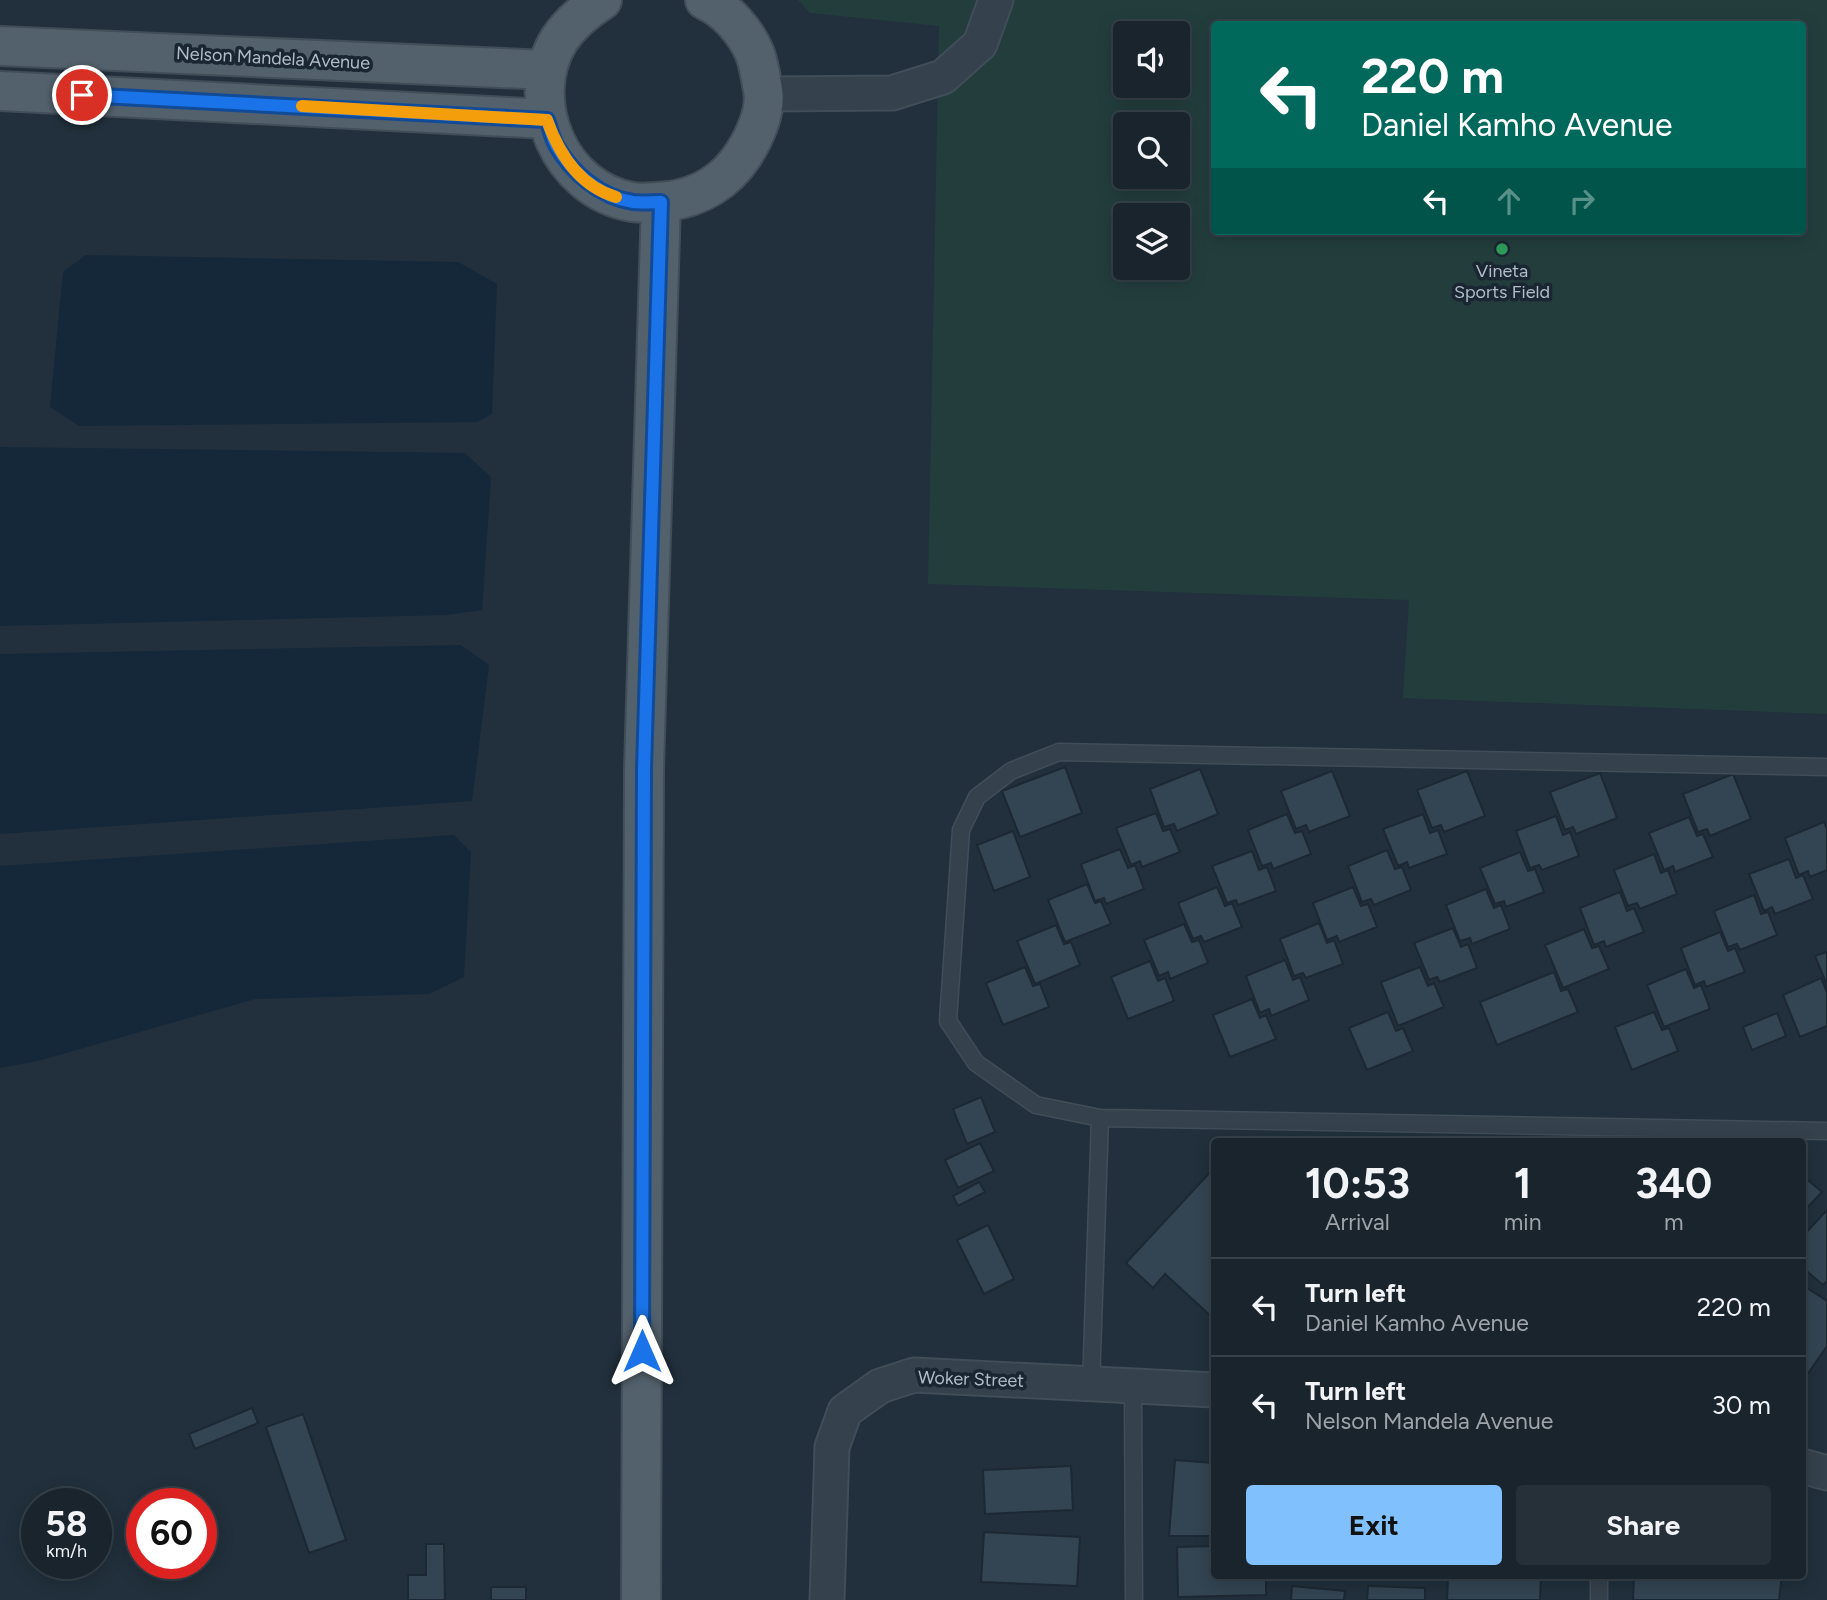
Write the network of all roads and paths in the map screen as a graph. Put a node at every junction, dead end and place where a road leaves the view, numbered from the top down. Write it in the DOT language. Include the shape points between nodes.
graph roads {
  1 [pos="601,0"];
  2 [pos="705,0"];
  3 [pos="996,0"];
  4 [pos="0,46"];
  5 [pos="547,71"];
  6 [pos="0,91"];
  7 [pos="764,94"];
  8 [pos="547,120"];
  9 [pos="661,202"];
  10 [pos="1827,767"];
  11 [pos="1100,1118"];
  12 [pos="1827,1131"];
  13 [pos="1091,1385"];
  14 [pos="1133,1385"];
  15 [pos="1211,1390"];
  16 [pos="1806,1467"];
  17 [pos="1827,1473"];
  18 [pos="1599,1579"];
  19 [pos="641,1600"];
  20 [pos="827,1600"];
  21 [pos="1134,1600"];
  22 [pos="1599,1600"];
  1 -- 5 [label="main road" via="579,15 559,40"];
  2 -- 7 [label="main road" via="738,26 755,54"];
  3 -- 7 [label="street" via="980,44 943,77 892,93"];
  4 -- 5 [label="main road, Nelson Mandela Avenue"];
  5 -- 8 [label="main road"];
  6 -- 8 [label="main road"];
  7 -- 9 [label="main road" via="752,142 736,166 714,186 688,198"];
  8 -- 9 [label="main road" via="555,143 587,182 632,202"];
  9 -- 19 [label="main road" via="644,769"];
  10 -- 11 [label="lane" via="1059,752 1011,771 976,797 961,830 948,1021 976,1063 1036,1105"];
  11 -- 12 [label="lane"];
  11 -- 13 [label="lane"];
  13 -- 14 [label="street, Woker Street"];
  13 -- 20 [label="street, Woker Street" via="914,1375 880,1386 845,1411 832,1447"];
  14 -- 15 [label="street, Woker Street"];
  14 -- 21 [label="lane"];
  16 -- 17 [label="street"];
  18 -- 22 [label="lane"];
}
